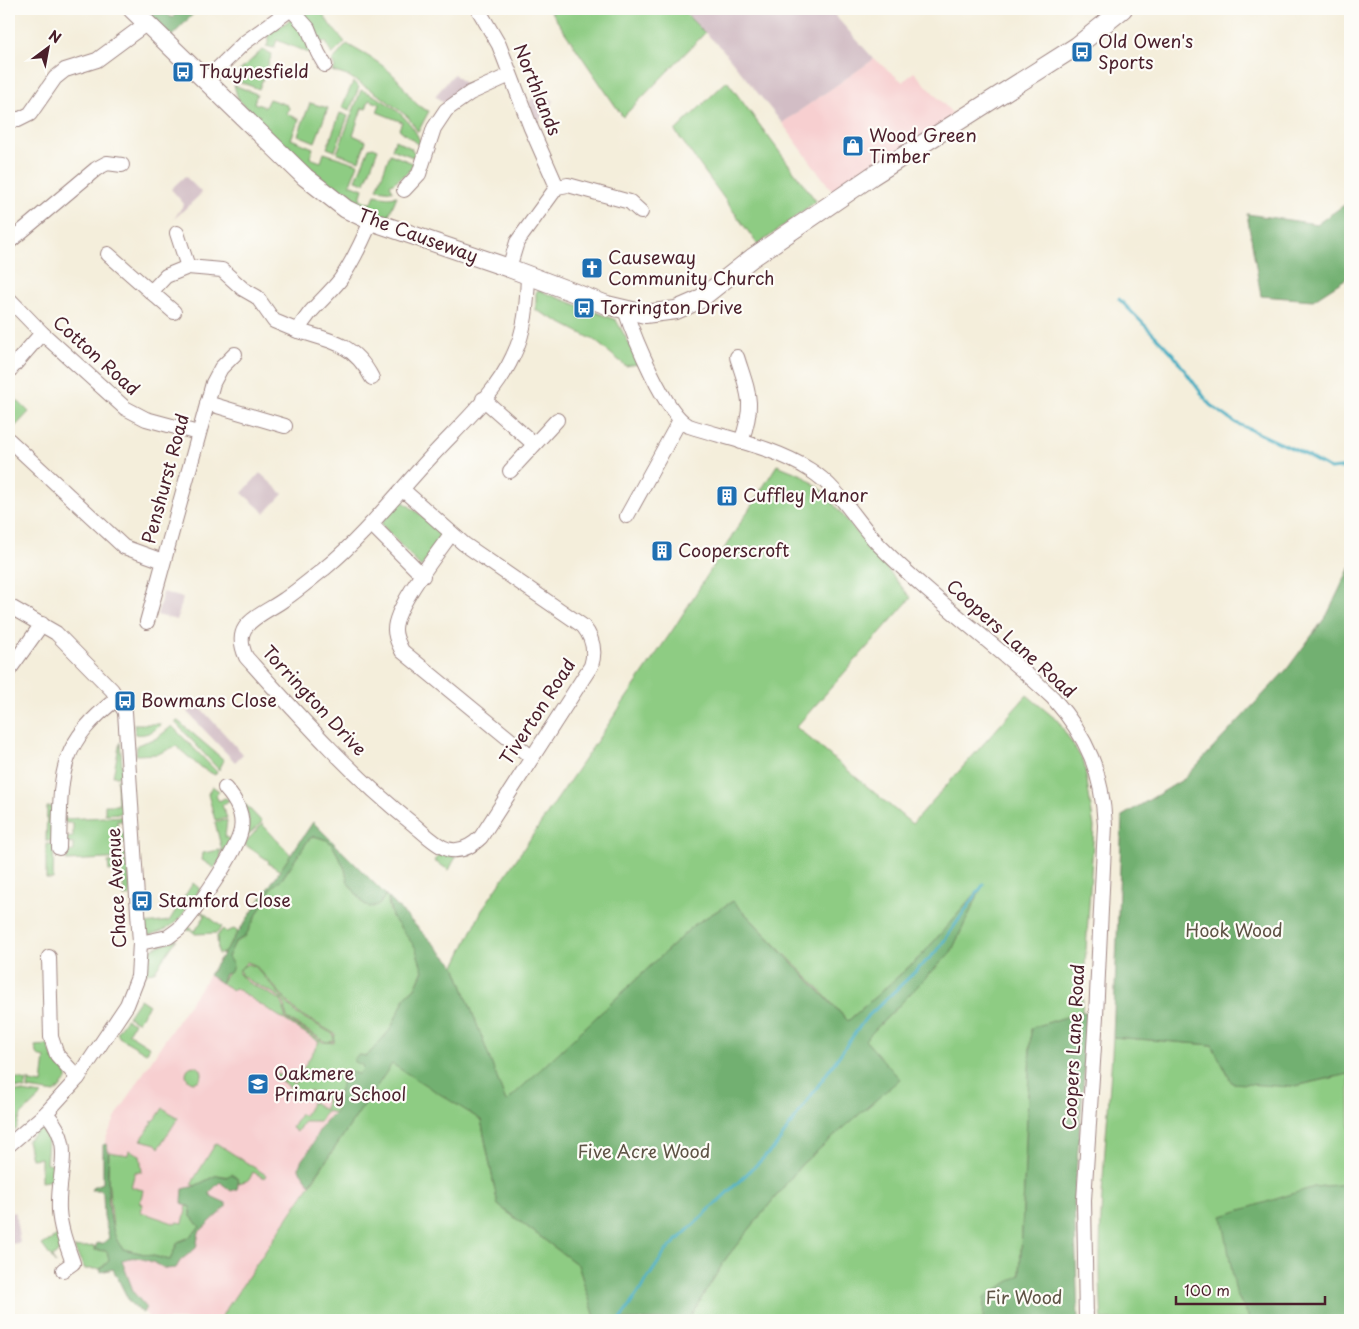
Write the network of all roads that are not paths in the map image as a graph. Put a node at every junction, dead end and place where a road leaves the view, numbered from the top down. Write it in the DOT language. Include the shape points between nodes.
graph roads {
  1 [pos="132,9"];
  2 [pos="291,9"];
  3 [pos="478,9"];
  4 [pos="1123,9"];
  5 [pos="147,23"];
  6 [pos="326,65"];
  7 [pos="510,75"];
  8 [pos="206,80"];
  9 [pos="9,116"];
  10 [pos="122,166"];
  11 [pos="558,187"];
  12 [pos="404,190"];
  13 [pos="641,212"];
  14 [pos="371,221"];
  15 [pos="177,232"];
  16 [pos="9,242"];
  17 [pos="108,254"];
  18 [pos="188,267"];
  19 [pos="509,268"];
  20 [pos="528,275"];
  21 [pos="151,292"];
  22 [pos="9,299"];
  23 [pos="625,310"];
  24 [pos="174,312"];
  25 [pos="298,331"];
  26 [pos="42,333"];
  27 [pos="235,354"];
  28 [pos="737,357"];
  29 [pos="9,371"];
  30 [pos="372,378"];
  31 [pos="483,399"];
  32 [pos="207,403"];
  33 [pos="557,420"];
  34 [pos="680,420"];
  35 [pos="285,426"];
  36 [pos="198,433"];
  37 [pos="9,440"];
  38 [pos="741,442"];
  39 [pos="534,444"];
  40 [pos="510,471"];
  41 [pos="402,489"];
  42 [pos="627,516"];
  43 [pos="371,524"];
  44 [pos="451,534"];
  45 [pos="163,561"];
  46 [pos="423,576"];
  47 [pos="9,606"];
  48 [pos="147,622"];
  49 [pos="42,624"];
  50 [pos="9,670"];
  51 [pos="118,698"];
  52 [pos="531,757"];
  53 [pos="224,788"];
  54 [pos="435,842"];
  55 [pos="60,848"];
  56 [pos="140,943"];
  57 [pos="49,957"];
  58 [pos="78,1078"];
  59 [pos="46,1113"];
  60 [pos="10,1142"];
  61 [pos="63,1270"];
  62 [pos="1086,1320"];
  1 -- 5 [label="main road, The Causeway"];
  2 -- 6 [label="street" via="308,28"];
  2 -- 8 [label="street" via="244,44"];
  3 -- 7 [label="street, Northlands" via="499,45"];
  4 -- 23 [label="main road, The Causeway" via="1077,46 865,180 688,306 663,313"];
  5 -- 8 [label="main road, The Causeway"];
  5 -- 9 [label="street" via="97,60 65,70 30,114 18,120"];
  7 -- 11 [label="street, Northlands"];
  7 -- 12 [label="street" via="470,93 446,110 434,128 419,174"];
  8 -- 14 [label="main road, The Causeway" via="318,188 335,202"];
  10 -- 16 [label="street" via="107,162 96,169"];
  11 -- 13 [label="street" via="568,185 630,202"];
  11 -- 19 [label="street" via="517,242"];
  14 -- 19 [label="main road, The Causeway"];
  14 -- 25 [label="street" via="356,256 339,281 309,312"];
  15 -- 18 [label="street"];
  17 -- 21 [label="street"];
  18 -- 21 [label="street" via="166,276"];
  18 -- 25 [label="street" via="222,270 258,298 274,322"];
  19 -- 20 [label="main road, The Causeway"];
  20 -- 23 [label="main road, The Causeway"];
  20 -- 31 [label="street, Torrington Drive" via="527,312 519,344 503,375"];
  21 -- 24 [label="street"];
  22 -- 26 [label="street, Cotton Road"];
  23 -- 34 [label="street, Coopers Lane Road" via="667,404"];
  25 -- 30 [label="street" via="342,345 361,360"];
  26 -- 29 [label="street"];
  26 -- 36 [label="street, Cotton Road" via="129,411"];
  27 -- 32 [label="street, Penshurst Road" via="215,376"];
  28 -- 38 [label="street" via="751,399 751,413"];
  31 -- 39 [label="street"];
  31 -- 41 [label="street, Torrington Drive"];
  32 -- 35 [label="street"];
  32 -- 36 [label="street, Penshurst Road"];
  33 -- 39 [label="street"];
  34 -- 38 [label="street, Coopers Lane Road" via="689,426"];
  34 -- 42 [label="street"];
  36 -- 45 [label="street, Penshurst Road"];
  37 -- 45 [label="street" via="124,547"];
  38 -- 62 [label="street, Coopers Lane Road" via="789,458 830,486 878,544 904,569 1053,698 1075,724 1092,755 1104,801 1105,825 1084,1200"];
  39 -- 40 [label="street"];
  41 -- 43 [label="street, Torrington Drive"];
  41 -- 44 [label="street, Tiverton Road"];
  43 -- 46 [label="street"];
  43 -- 54 [label="street, Torrington Drive" via="326,567 245,627 241,643 246,657 328,748 365,784"];
  44 -- 46 [label="street"];
  44 -- 52 [label="street, Tiverton Road" via="574,619 590,634 594,651 591,666"];
  45 -- 48 [label="street, Penshurst Road"];
  46 -- 52 [label="street" via="399,610 396,641 402,651"];
  47 -- 49 [label="street, Chace Avenue"];
  49 -- 50 [label="street"];
  49 -- 51 [label="street, Chace Avenue" via="72,649"];
  51 -- 55 [label="street" via="83,728 68,754 61,787"];
  51 -- 56 [label="street, Chace Avenue" via="127,724"];
  52 -- 54 [label="street, Tiverton Road" via="477,840 468,848 448,850"];
  53 -- 56 [label="street" via="234,798 240,813 241,829 231,852 179,929 168,937"];
  56 -- 58 [label="street, Chace Avenue" via="134,991"];
  57 -- 58 [label="street" via="51,1037 57,1055"];
  58 -- 59 [label="street, Chace Avenue"];
  59 -- 60 [label="street, Chace Avenue"];
  59 -- 61 [label="street" via="56,1123 64,1141 59,1211 73,1263"];
}
